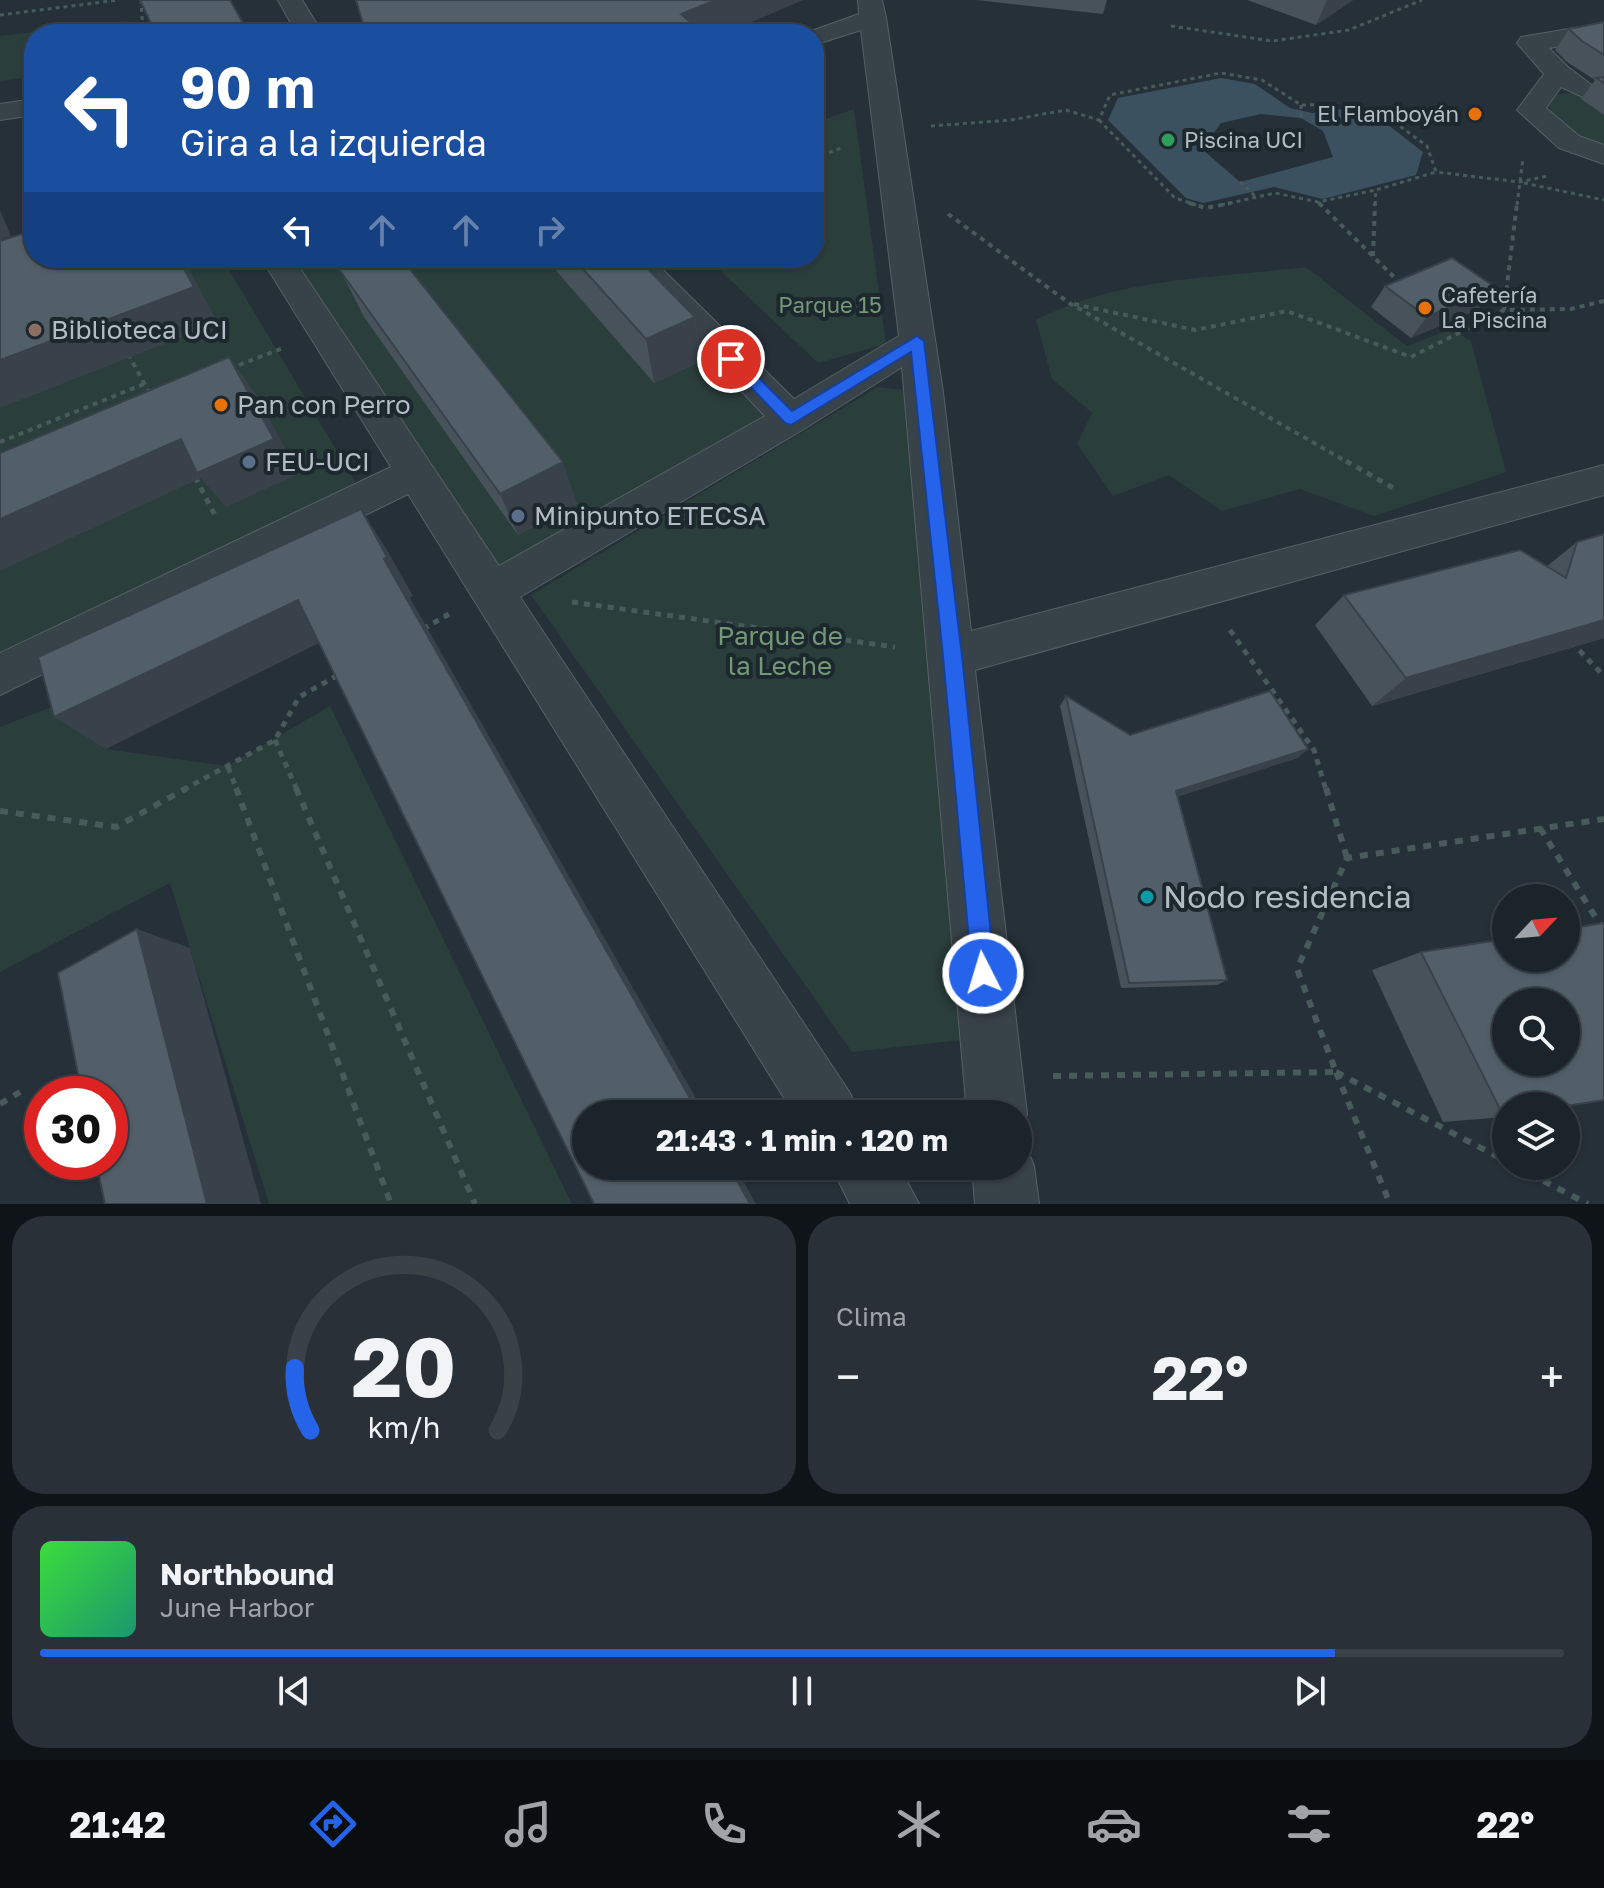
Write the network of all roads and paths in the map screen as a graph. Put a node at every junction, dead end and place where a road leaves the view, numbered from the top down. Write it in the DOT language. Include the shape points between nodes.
graph roads {
  1 [pos="118,0"];
  2 [pos="141,0"];
  3 [pos="290,0"];
  4 [pos="1422,0"];
  5 [pos="872,9"];
  6 [pos="0,15"];
  7 [pos="142,24"];
  8 [pos="304,24"];
  9 [pos="1171,26"];
  10 [pos="1604,31"];
  11 [pos="824,32"];
  12 [pos="1558,73"];
  13 [pos="1583,89"];
  14 [pos="1301,105"];
  15 [pos="1531,110"];
  16 [pos="1301,118"];
  17 [pos="1099,120"];
  18 [pos="889,129"];
  19 [pos="1604,155"];
  20 [pos="1436,172"];
  21 [pos="1561,174"];
  22 [pos="896,175"];
  23 [pos="1240,182"];
  24 [pos="1519,182"];
  25 [pos="1376,190"];
  26 [pos="1256,197"];
  27 [pos="1604,200"];
  28 [pos="1318,202"];
  29 [pos="1373,256"];
  30 [pos="283,268"];
  31 [pos="642,268"];
  32 [pos="1397,280"];
  33 [pos="1604,301"];
  34 [pos="1069,303"];
  35 [pos="1504,310"];
  36 [pos="917,341"];
  37 [pos="121,342"];
  38 [pos="144,384"];
  39 [pos="154,401"];
  40 [pos="791,419"];
  41 [pos="0,442"];
  42 [pos="189,467"];
  43 [pos="415,473"];
  44 [pos="1604,480"];
  45 [pos="1451,521"];
  46 [pos="239,559"];
  47 [pos="1201,589"];
  48 [pos="492,591"];
  49 [pos="409,636"];
  50 [pos="1566,637"];
  51 [pos="953,656"];
  52 [pos="354,667"];
  53 [pos="0,675"];
  54 [pos="1604,676"];
  55 [pos="275,740"];
  56 [pos="227,766"];
  57 [pos="0,811"];
  58 [pos="1604,819"];
  59 [pos="1540,828"];
  60 [pos="1347,858"];
  61 [pos="1604,931"];
  62 [pos="1336,1072"];
  63 [pos="20,1092"];
  64 [pos="995,1095"];
  65 [pos="820,1100"];
  66 [pos="0,1104"];
  67 [pos="1492,1154"];
  68 [pos="871,1180"];
  69 [pos="1004,1180"];
  70 [pos="1542,1180"];
  71 [pos="391,1204"];
  72 [pos="475,1204"];
  73 [pos="887,1204"];
  74 [pos="1007,1204"];
  75 [pos="1390,1204"];
  76 [pos="1588,1204"];
  1 -- 6 [label="path"];
  2 -- 7 [label="path"];
  3 -- 8 [label="street"];
  4 -- 9 [label="path" via="1349,30 1272,41"];
  5 -- 11 [label="street"];
  5 -- 18 [label="street"];
  10 -- 12 [label="street" via="1530,43"];
  12 -- 13 [label="street"];
  12 -- 15 [label="street"];
  14 -- 16 [label="path"];
  14 -- 17 [label="path" via="1262,80 1221,73 1110,95"];
  14 -- 20 [label="path" via="1353,104 1382,113 1427,146"];
  15 -- 19 [label="street" via="1569,142"];
  15 -- 24 [label="path"];
  17 -- 18 [label="path" via="1066,110 1011,120"];
  17 -- 26 [label="path" via="1175,198 1206,208"];
  18 -- 22 [label="street"];
  20 -- 24 [label="path"];
  20 -- 25 [label="path"];
  21 -- 24 [label="path"];
  22 -- 34 [label="path"];
  22 -- 36 [label="street"];
  23 -- 26 [label="path"];
  24 -- 27 [label="path"];
  24 -- 35 [label="path"];
  25 -- 28 [label="path"];
  25 -- 29 [label="path"];
  26 -- 28 [label="path" via="1275,193"];
  28 -- 29 [label="path"];
  29 -- 32 [label="path"];
  30 -- 43 [label="street"];
  31 -- 40 [label="street"];
  33 -- 35 [label="path" via="1571,309"];
  34 -- 35 [label="path" via="1195,330 1287,311 1411,357"];
  34 -- 45 [label="path"];
  36 -- 40 [label="street"];
  36 -- 51 [label="street"];
  37 -- 38 [label="path"];
  38 -- 39 [label="path"];
  38 -- 41 [label="path"];
  40 -- 48 [label="street"];
  42 -- 46 [label="path"];
  43 -- 46 [label="street"];
  43 -- 48 [label="street"];
  44 -- 45 [label="street"];
  45 -- 47 [label="street"];
  46 -- 53 [label="street"];
  47 -- 51 [label="street"];
  47 -- 60 [label="path" via="1314,750"];
  48 -- 49 [label="path"];
  48 -- 51 [label="path"];
  48 -- 65 [label="street"];
  50 -- 54 [label="path"];
  51 -- 64 [label="street"];
  52 -- 55 [label="path" via="299,697"];
  55 -- 56 [label="path"];
  55 -- 72 [label="path"];
  56 -- 57 [label="path" via="116,827"];
  56 -- 71 [label="path"];
  58 -- 59 [label="path"];
  59 -- 60 [label="path"];
  59 -- 61 [label="path"];
  60 -- 62 [label="path" via="1297,969"];
  62 -- 64 [label="path"];
  62 -- 67 [label="path"];
  62 -- 75 [label="path"];
  63 -- 66 [label="path"];
  68 -- 73 [label="street"];
  69 -- 74 [label="street"];
  70 -- 76 [label="path"];
}
